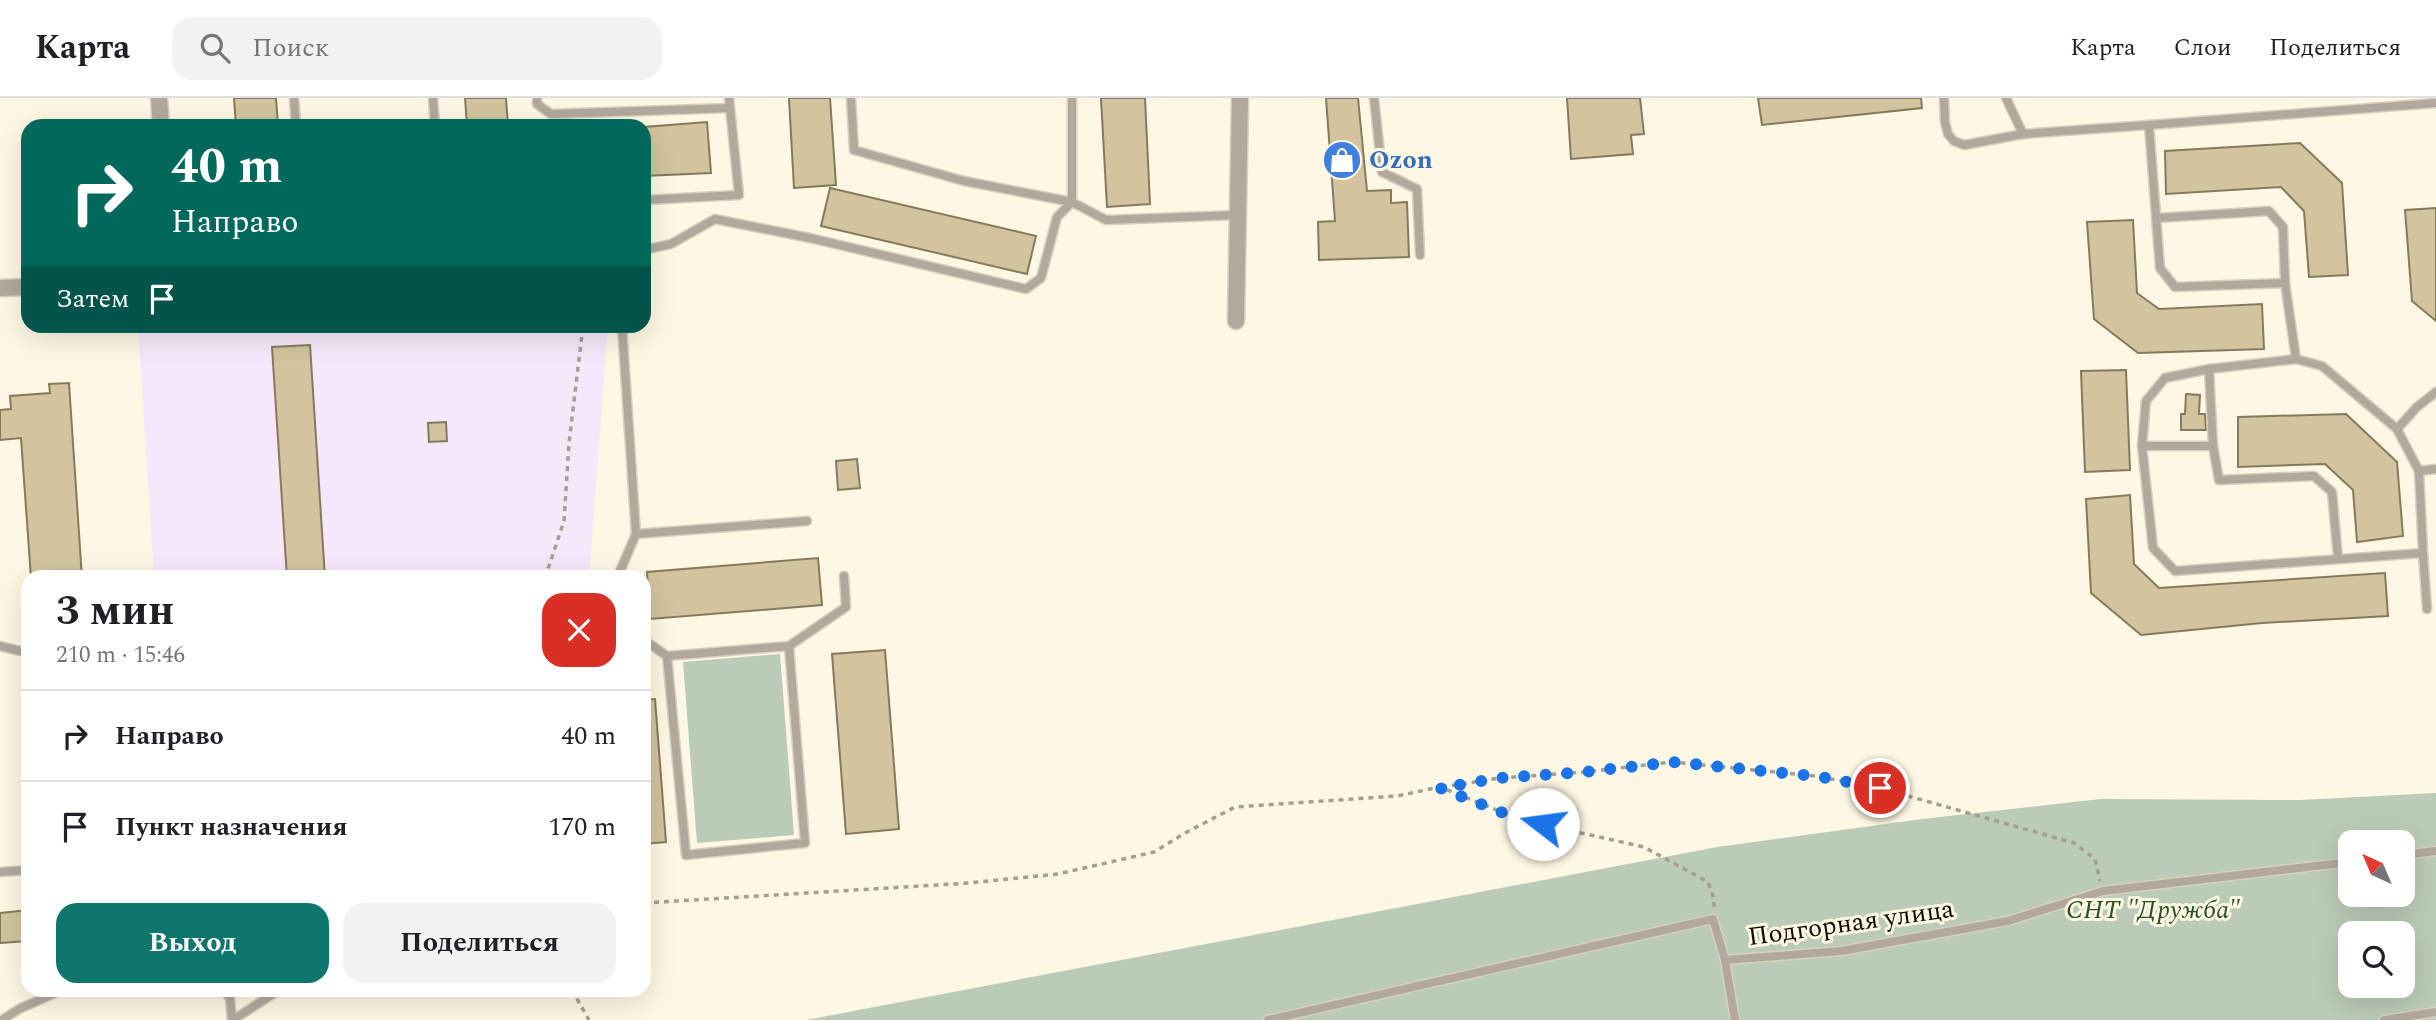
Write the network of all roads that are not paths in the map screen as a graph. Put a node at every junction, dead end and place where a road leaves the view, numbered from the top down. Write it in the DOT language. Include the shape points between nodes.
graph roads {
  1 [pos="159,98"];
  2 [pos="294,98"];
  3 [pos="433,98"];
  4 [pos="537,98"];
  5 [pos="729,98"];
  6 [pos="851,98"];
  7 [pos="1072,98"];
  8 [pos="1240,98"];
  9 [pos="1374,98"];
  10 [pos="1944,98"];
  11 [pos="2006,98"];
  12 [pos="2436,103"];
  13 [pos="730,108"];
  14 [pos="160,119"];
  15 [pos="296,119"];
  16 [pos="434,119"];
  17 [pos="2149,125"];
  18 [pos="2023,134"];
  19 [pos="651,200"];
  20 [pos="1072,201"];
  21 [pos="1237,215"];
  22 [pos="2157,218"];
  23 [pos="651,248"];
  24 [pos="1420,256"];
  25 [pos="2285,284"];
  26 [pos="21,287"];
  27 [pos="0,288"];
  28 [pos="1236,321"];
  29 [pos="622,333"];
  30 [pos="2296,359"];
  31 [pos="2209,369"];
  32 [pos="2436,392"];
  33 [pos="2397,429"];
  34 [pos="2142,446"];
  35 [pos="2213,446"];
  36 [pos="2436,469"];
  37 [pos="2419,471"];
  38 [pos="807,521"];
  39 [pos="636,534"];
  40 [pos="2423,553"];
  41 [pos="2338,558"];
  42 [pos="620,570"];
  43 [pos="844,576"];
  44 [pos="2427,609"];
  45 [pos="651,645"];
  46 [pos="0,646"];
  47 [pos="789,646"];
  48 [pos="21,651"];
  49 [pos="667,656"];
  50 [pos="2436,852"];
  51 [pos="2415,854"];
  52 [pos="2338,863"];
  53 [pos="21,870"];
  54 [pos="0,872"];
  55 [pos="1725,960"];
  56 [pos="46,997"];
  57 [pos="229,997"];
  58 [pos="268,997"];
  59 [pos="2436,1012"];
  60 [pos="2,1020"];
  61 [pos="233,1020"];
  62 [pos="1268,1020"];
  63 [pos="1735,1020"];
  64 [pos="2384,1020"];
  1 -- 14 [label="street"];
  2 -- 15 [label="lane"];
  3 -- 16 [label="lane"];
  4 -- 13 [label="lane" via="537,104 551,114"];
  5 -- 13 [label="lane"];
  6 -- 20 [label="lane" via="855,150 964,181"];
  7 -- 20 [label="lane"];
  8 -- 21 [label="street"];
  9 -- 24 [label="lane" via="1382,172 1417,189"];
  10 -- 18 [label="lane" via="1948,134 1954,141 1964,145"];
  11 -- 18 [label="lane"];
  12 -- 17 [label="lane"];
  13 -- 19 [label="lane" via="739,195"];
  17 -- 18 [label="lane"];
  17 -- 22 [label="lane"];
  20 -- 21 [label="lane" via="1106,220"];
  20 -- 23 [label="lane" via="1057,217 1041,278 1026,289 715,219 671,244"];
  21 -- 28 [label="street"];
  22 -- 25 [label="lane" via="2160,268 2175,286"];
  22 -- 25 [label="lane" via="2269,211 2283,227"];
  25 -- 30 [label="lane"];
  26 -- 27 [label="street"];
  29 -- 39 [label="lane"];
  30 -- 31 [label="lane"];
  30 -- 33 [label="lane" via="2322,366"];
  31 -- 34 [label="lane" via="2165,378 2146,401"];
  31 -- 35 [label="lane"];
  32 -- 33 [label="lane"];
  33 -- 37 [label="lane"];
  34 -- 35 [label="lane"];
  34 -- 41 [label="lane" via="2153,548 2175,571"];
  35 -- 41 [label="lane" via="2219,480 2314,476 2332,492"];
  36 -- 37 [label="lane"];
  37 -- 40 [label="lane"];
  38 -- 39 [label="lane"];
  39 -- 42 [label="lane"];
  40 -- 41 [label="lane"];
  40 -- 44 [label="lane"];
  43 -- 47 [label="lane" via="846,607"];
  45 -- 49 [label="lane"];
  46 -- 48 [label="lane"];
  47 -- 49 [label="lane"];
  47 -- 49 [label="lane" via="805,843 686,855"];
  50 -- 51 [label="lane"];
  52 -- 55 [label="lane, Подгорная улица" via="2103,891 2008,921 1841,951"];
  53 -- 54 [label="lane"];
  55 -- 62 [label="lane, Подгорная улица" via="1713,919"];
  55 -- 63 [label="lane"];
  56 -- 60 [label="lane"];
  57 -- 61 [label="lane"];
  58 -- 61 [label="lane"];
  59 -- 64 [label="lane"];
}
